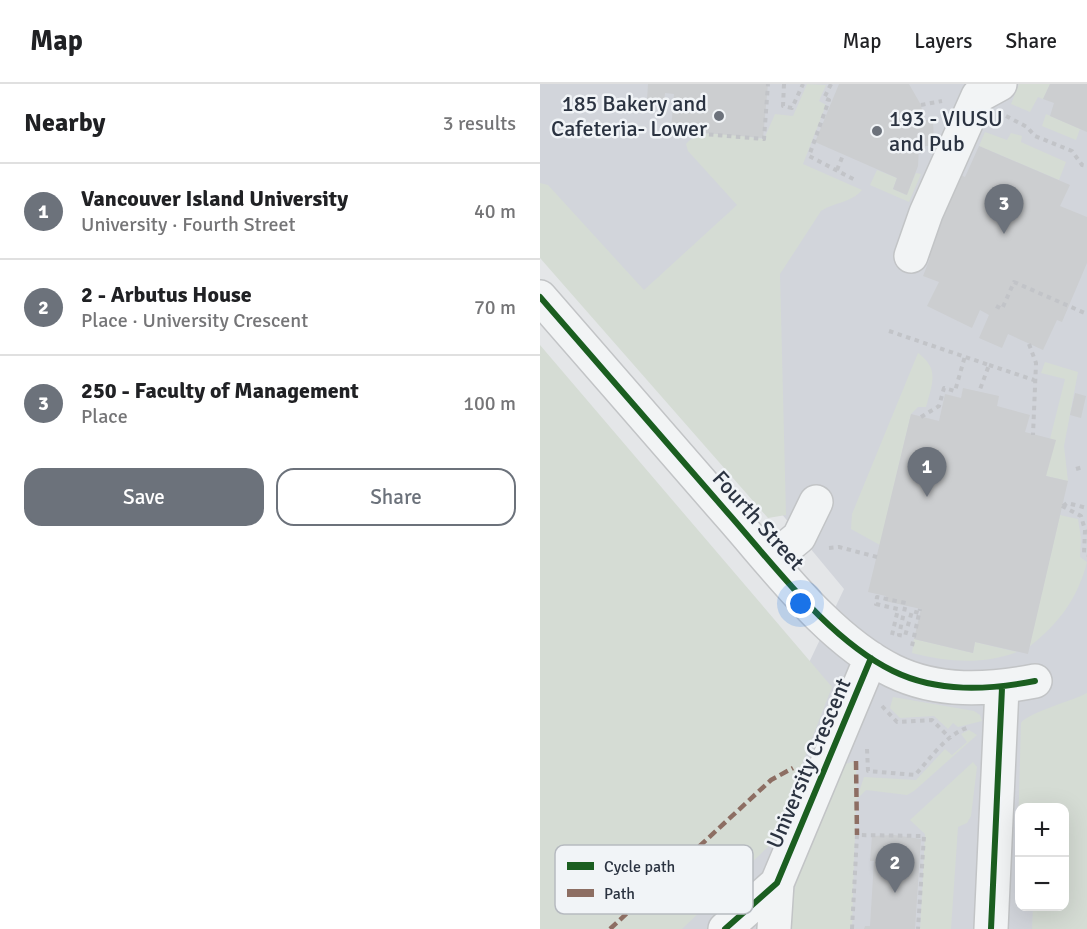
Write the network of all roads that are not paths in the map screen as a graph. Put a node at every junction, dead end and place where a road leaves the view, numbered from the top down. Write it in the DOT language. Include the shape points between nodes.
graph roads {
  1 [pos="1000,84"];
  2 [pos="911,256"];
  3 [pos="540,297"];
  4 [pos="816,502"];
  5 [pos="770,561"];
  6 [pos="871,658"];
  7 [pos="1035,681"];
  8 [pos="1002,688"];
  9 [pos="777,883"];
  10 [pos="753,904"];
  11 [pos="742,914"];
  12 [pos="725,929"];
  13 [pos="774,929"];
  14 [pos="991,929"];
  1 -- 2 [label="street" via="978,96"];
  3 -- 5 [label="street, Fourth Street"];
  4 -- 5 [label="street" via="799,537"];
  5 -- 6 [label="street, Fourth Street" via="833,628"];
  6 -- 8 [label="street, Fourth Street" via="898,674 941,686"];
  6 -- 9 [label="street, University Crescent"];
  7 -- 8 [label="street, Fourth Street"];
  8 -- 14 [label="street"];
  9 -- 10 [label="street, University Crescent"];
  9 -- 13 [label="street"];
  11 -- 12 [label="street, University Crescent"];
}
